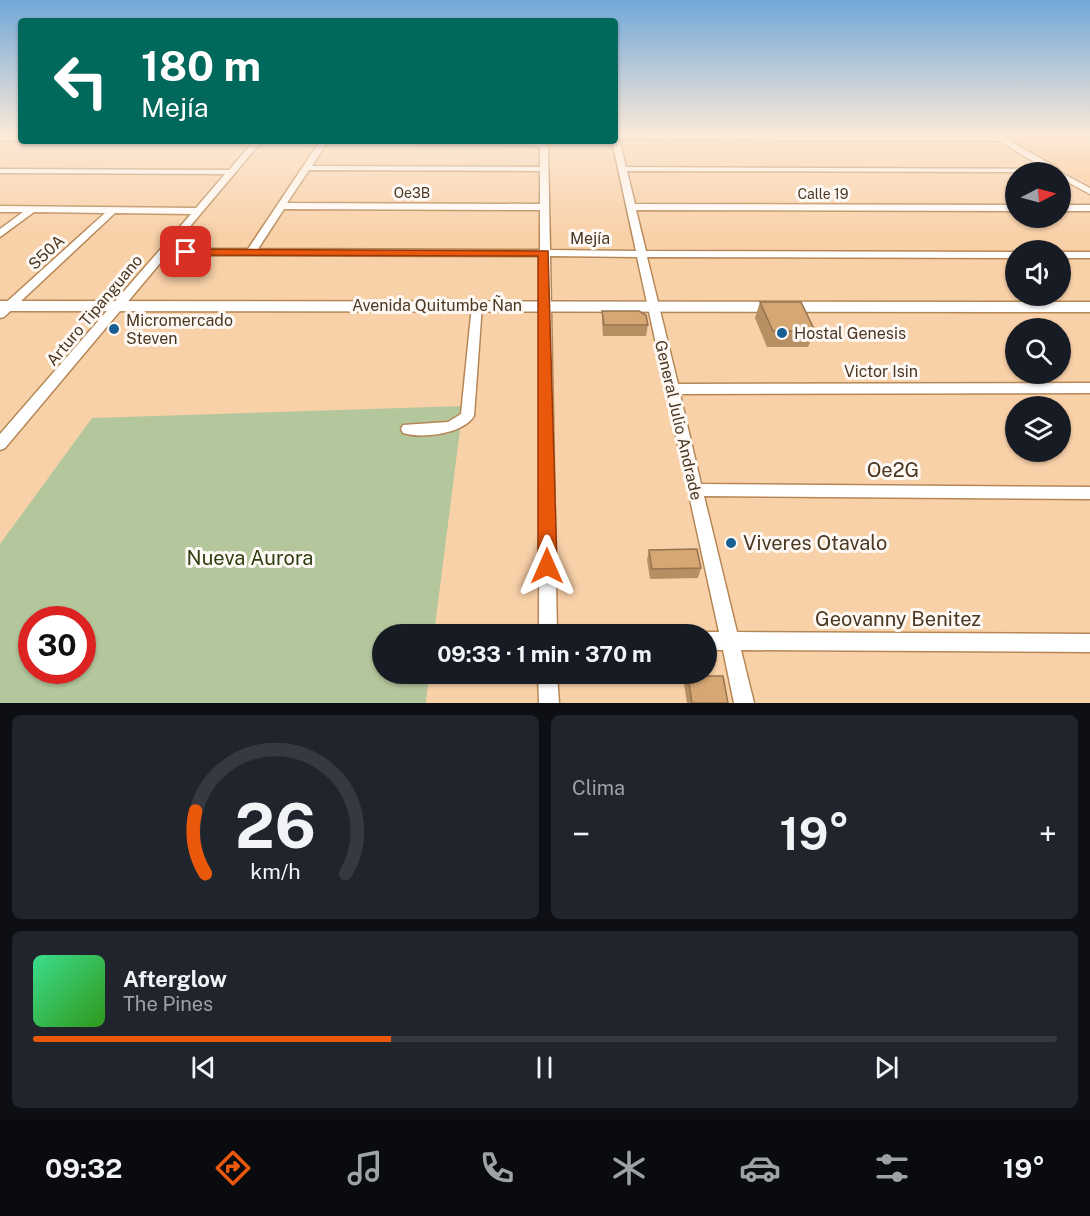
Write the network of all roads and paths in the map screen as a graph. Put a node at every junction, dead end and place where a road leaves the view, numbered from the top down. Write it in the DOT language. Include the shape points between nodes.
graph roads {
  1 [pos="237,167"];
  2 [pos="307,168"];
  3 [pos="543,169"];
  4 [pos="622,169"];
  5 [pos="0,171"];
  6 [pos="233,172"];
  7 [pos="1005,172"];
  8 [pos="1071,180"];
  9 [pos="1090,191"];
  10 [pos="281,206"];
  11 [pos="543,207"];
  12 [pos="631,207"];
  13 [pos="1005,208"];
  14 [pos="1071,208"];
  15 [pos="1090,208"];
  16 [pos="0,209"];
  17 [pos="32,209"];
  18 [pos="112,211"];
  19 [pos="199,211"];
  20 [pos="0,234"];
  21 [pos="165,252"];
  22 [pos="251,252"];
  23 [pos="544,253"];
  24 [pos="641,254"];
  25 [pos="1005,255"];
  26 [pos="1071,255"];
  27 [pos="1090,255"];
  28 [pos="1090,307"];
  29 [pos="3,309"];
  30 [pos="116,310"];
  31 [pos="477,310"];
  32 [pos="545,310"];
  33 [pos="654,310"];
  34 [pos="1090,316"];
  35 [pos="1090,388"];
  36 [pos="672,389"];
  37 [pos="408,429"];
  38 [pos="0,444"];
  39 [pos="695,490"];
  40 [pos="1090,493"];
  41 [pos="548,624"];
  42 [pos="717,640"];
  43 [pos="730,641"];
  44 [pos="1090,643"];
  45 [pos="548,684"];
  46 [pos="549,703"];
  47 [pos="744,703"];
  1 -- 6 [label="street, Arturo Tipanguano"];
  2 -- 3 [label="street"];
  2 -- 10 [label="street"];
  3 -- 11 [label="street"];
  4 -- 7 [label="street"];
  4 -- 12 [label="street, General Julio Andrade"];
  5 -- 6 [label="street"];
  6 -- 19 [label="street, Arturo Tipanguano"];
  8 -- 9 [label="street"];
  10 -- 11 [label="street, Oe3B"];
  10 -- 22 [label="street"];
  11 -- 23 [label="street"];
  12 -- 13 [label="street, Calle 19"];
  12 -- 24 [label="street, General Julio Andrade"];
  14 -- 15 [label="street"];
  16 -- 17 [label="street"];
  17 -- 18 [label="street"];
  17 -- 20 [label="street"];
  18 -- 19 [label="street"];
  18 -- 29 [label="street, S50A"];
  19 -- 21 [label="street, Arturo Tipanguano"];
  21 -- 22 [label="street, Mejía"];
  21 -- 30 [label="street, Arturo Tipanguano"];
  22 -- 23 [label="street, Mejía"];
  23 -- 24 [label="street, Mejía"];
  23 -- 32 [label="street"];
  24 -- 25 [label="street, Mejía"];
  24 -- 33 [label="street, General Julio Andrade"];
  26 -- 27 [label="street"];
  28 -- 33 [label="street, Avenida Quitumbe Ñan"];
  29 -- 30 [label="street, Avenida Quitumbe Ñan"];
  30 -- 31 [label="street, Avenida Quitumbe Ñan"];
  30 -- 38 [label="street, Arturo Tipanguano"];
  31 -- 32 [label="street, Avenida Quitumbe Ñan"];
  31 -- 37 [label="street" via="467,416 461,424 451,427"];
  32 -- 33 [label="street, Avenida Quitumbe Ñan"];
  32 -- 41 [label="street"];
  33 -- 34 [label="street, Avenida Quitumbe Ñan"];
  33 -- 36 [label="street, General Julio Andrade"];
  35 -- 36 [label="street, Victor Isin"];
  36 -- 39 [label="street, General Julio Andrade"];
  39 -- 40 [label="street, Oe2G"];
  39 -- 43 [label="street, General Julio Andrade"];
  42 -- 43 [label="street, Geovanny Benitez"];
  43 -- 44 [label="street, Geovanny Benitez"];
  43 -- 47 [label="street, General Julio Andrade"];
  45 -- 46 [label="street"];
}
